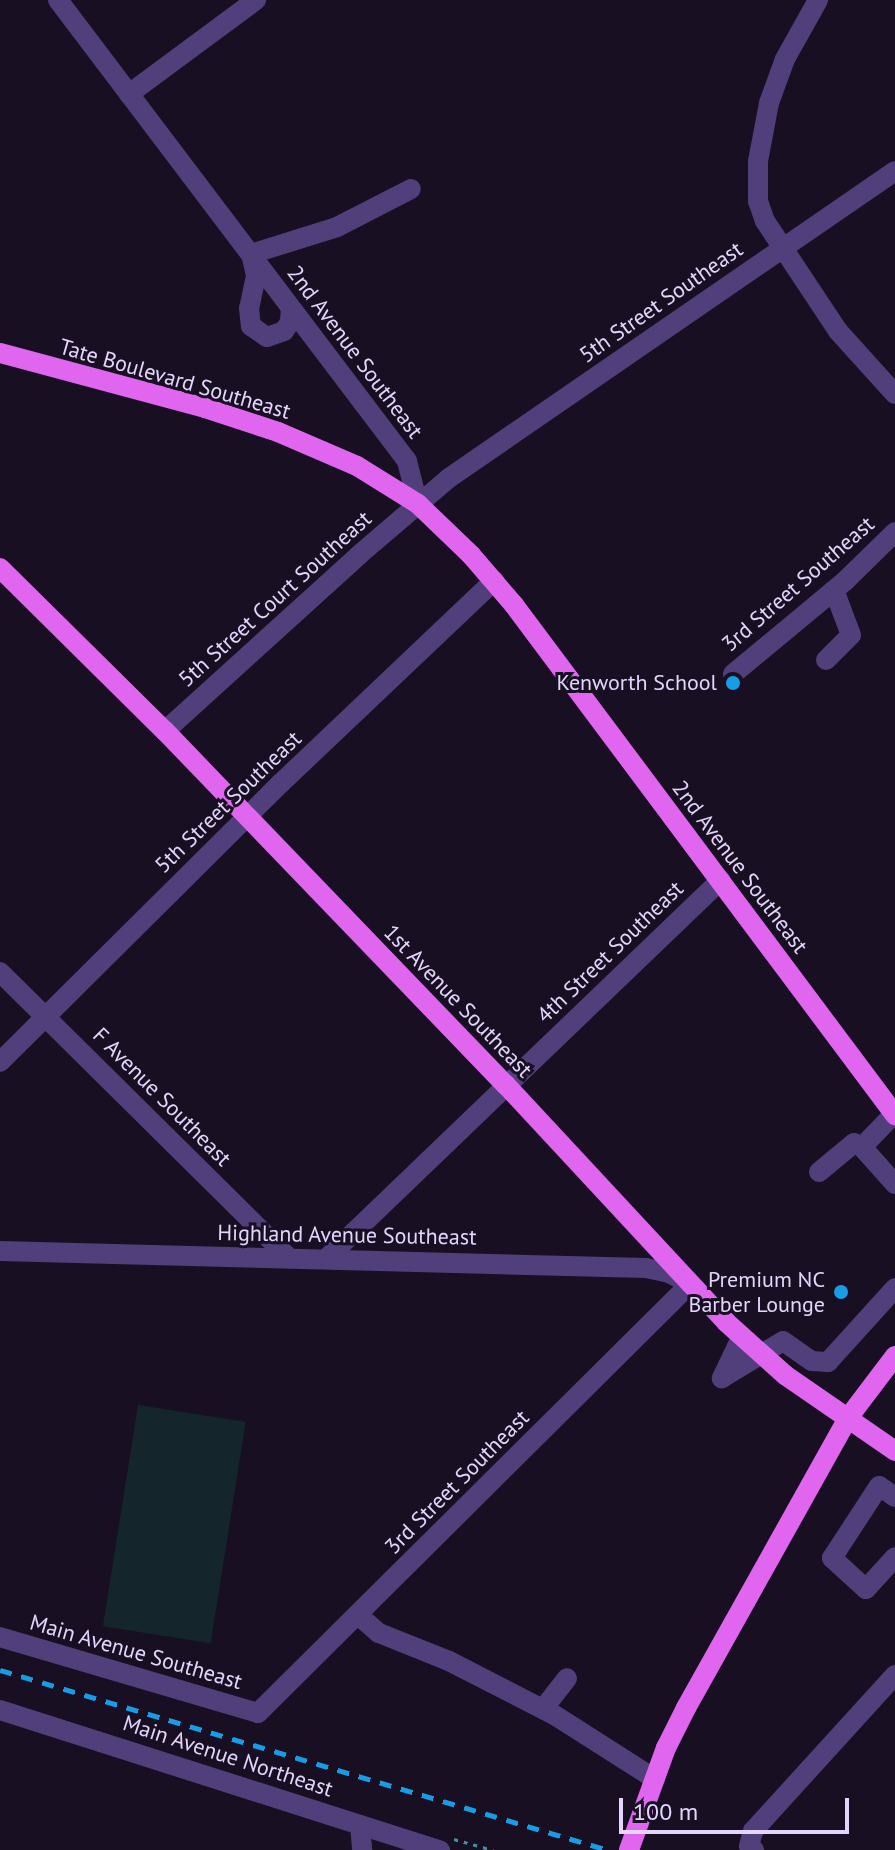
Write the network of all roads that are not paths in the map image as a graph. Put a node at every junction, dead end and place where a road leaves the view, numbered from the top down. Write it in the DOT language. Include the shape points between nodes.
graph roads {
  1 [pos="58,0"];
  2 [pos="256,0"];
  3 [pos="818,0"];
  4 [pos="129,94"];
  5 [pos="895,171"];
  6 [pos="411,189"];
  7 [pos="782,247"];
  8 [pos="251,254"];
  9 [pos="291,309"];
  10 [pos="0,353"];
  11 [pos="895,394"];
  12 [pos="418,504"];
  13 [pos="895,532"];
  14 [pos="0,568"];
  15 [pos="494,581"];
  16 [pos="834,590"];
  17 [pos="826,660"];
  18 [pos="733,674"];
  19 [pos="165,731"];
  20 [pos="247,817"];
  21 [pos="721,880"];
  22 [pos="0,972"];
  23 [pos="46,1015"];
  24 [pos="0,1062"];
  25 [pos="506,1085"];
  26 [pos="893,1108"];
  27 [pos="862,1147"];
  28 [pos="819,1172"];
  29 [pos="895,1184"];
  30 [pos="0,1251"];
  31 [pos="289,1258"];
  32 [pos="326,1259"];
  33 [pos="690,1284"];
  34 [pos="893,1293"];
  35 [pos="742,1336"];
  36 [pos="763,1355"];
  37 [pos="895,1356"];
  38 [pos="848,1418"];
  39 [pos="895,1451"];
  40 [pos="895,1497"];
  41 [pos="895,1557"];
  42 [pos="358,1615"];
  43 [pos="0,1637"];
  44 [pos="895,1675"];
  45 [pos="567,1678"];
  46 [pos="543,1709"];
  47 [pos="0,1710"];
  48 [pos="258,1713"];
  49 [pos="655,1779"];
  50 [pos="360,1825"];
  51 [pos="362,1850"];
  52 [pos="440,1850"];
  53 [pos="629,1850"];
  54 [pos="754,1850"];
  1 -- 4 [label="street, 2nd Avenue Southeast"];
  2 -- 4 [label="street"];
  3 -- 7 [label="street" via="785,59 760,141 758,201"];
  4 -- 8 [label="street, 2nd Avenue Southeast"];
  5 -- 7 [label="street, 5th Street Southeast"];
  6 -- 8 [label="street" via="337,227"];
  7 -- 11 [label="street" via="844,339"];
  7 -- 12 [label="street, 5th Street Southeast"];
  8 -- 9 [label="street, 2nd Avenue Southeast"];
  8 -- 9 [label="street" via="256,276 251,326 267,337 284,331"];
  9 -- 12 [label="street, 2nd Avenue Southeast" via="407,461"];
  10 -- 12 [label="main road, Tate Boulevard Southeast" via="278,432 357,466"];
  12 -- 15 [label="main road, 2nd Avenue Southeast"];
  12 -- 19 [label="street, 5th Street Court Southeast"];
  13 -- 16 [label="street, 3rd Street Southeast"];
  14 -- 19 [label="main road, 1st Avenue Southeast"];
  15 -- 20 [label="street, 5th Street Southeast"];
  15 -- 21 [label="main road, 2nd Avenue Southeast"];
  16 -- 17 [label="street" via="851,635"];
  16 -- 18 [label="street, 3rd Street Southeast"];
  19 -- 20 [label="main road, 1st Avenue Southeast"];
  20 -- 23 [label="street, 5th Street Southeast"];
  20 -- 25 [label="main road, 1st Avenue Southeast"];
  21 -- 25 [label="street, 4th Street Southeast"];
  21 -- 26 [label="main road, 2nd Avenue Southeast"];
  22 -- 23 [label="street, F Avenue Southeast"];
  23 -- 24 [label="street, 5th Street Southeast"];
  23 -- 31 [label="street, F Avenue Southeast"];
  25 -- 32 [label="street, 4th Street Southeast"];
  25 -- 33 [label="main road, 1st Avenue Southeast"];
  26 -- 27 [label="street"];
  27 -- 28 [label="street" via="845,1147"];
  27 -- 29 [label="street"];
  30 -- 31 [label="street, Highland Avenue Southeast"];
  31 -- 32 [label="street, Highland Avenue Southeast"];
  32 -- 33 [label="street, Highland Avenue Southeast" via="646,1268"];
  33 -- 35 [label="main road, 1st Avenue Southeast"];
  33 -- 42 [label="street, 3rd Street Southeast"];
  34 -- 36 [label="street" via="828,1362 812,1361 783,1341"];
  35 -- 36 [label="main road, 1st Avenue Southeast"];
  35 -- 36 [label="street" via="722,1378"];
  36 -- 38 [label="main road, 1st Avenue Southeast"];
  37 -- 38 [label="main road"];
  38 -- 39 [label="main road, 1st Avenue Southeast"];
  38 -- 49 [label="main road" via="686,1708"];
  40 -- 41 [label="street" via="879,1486 832,1558 866,1589"];
  42 -- 46 [label="street" via="379,1633 449,1661"];
  42 -- 48 [label="street, 3rd Street Southeast"];
  43 -- 48 [label="street, Main Avenue Southeast"];
  44 -- 54 [label="street" via="753,1831 749,1846"];
  45 -- 46 [label="street"];
  46 -- 49 [label="street"];
  47 -- 50 [label="street, Main Avenue Northeast"];
  49 -- 53 [label="main road"];
  50 -- 51 [label="street"];
  50 -- 52 [label="street, Main Avenue Northeast"];
}
